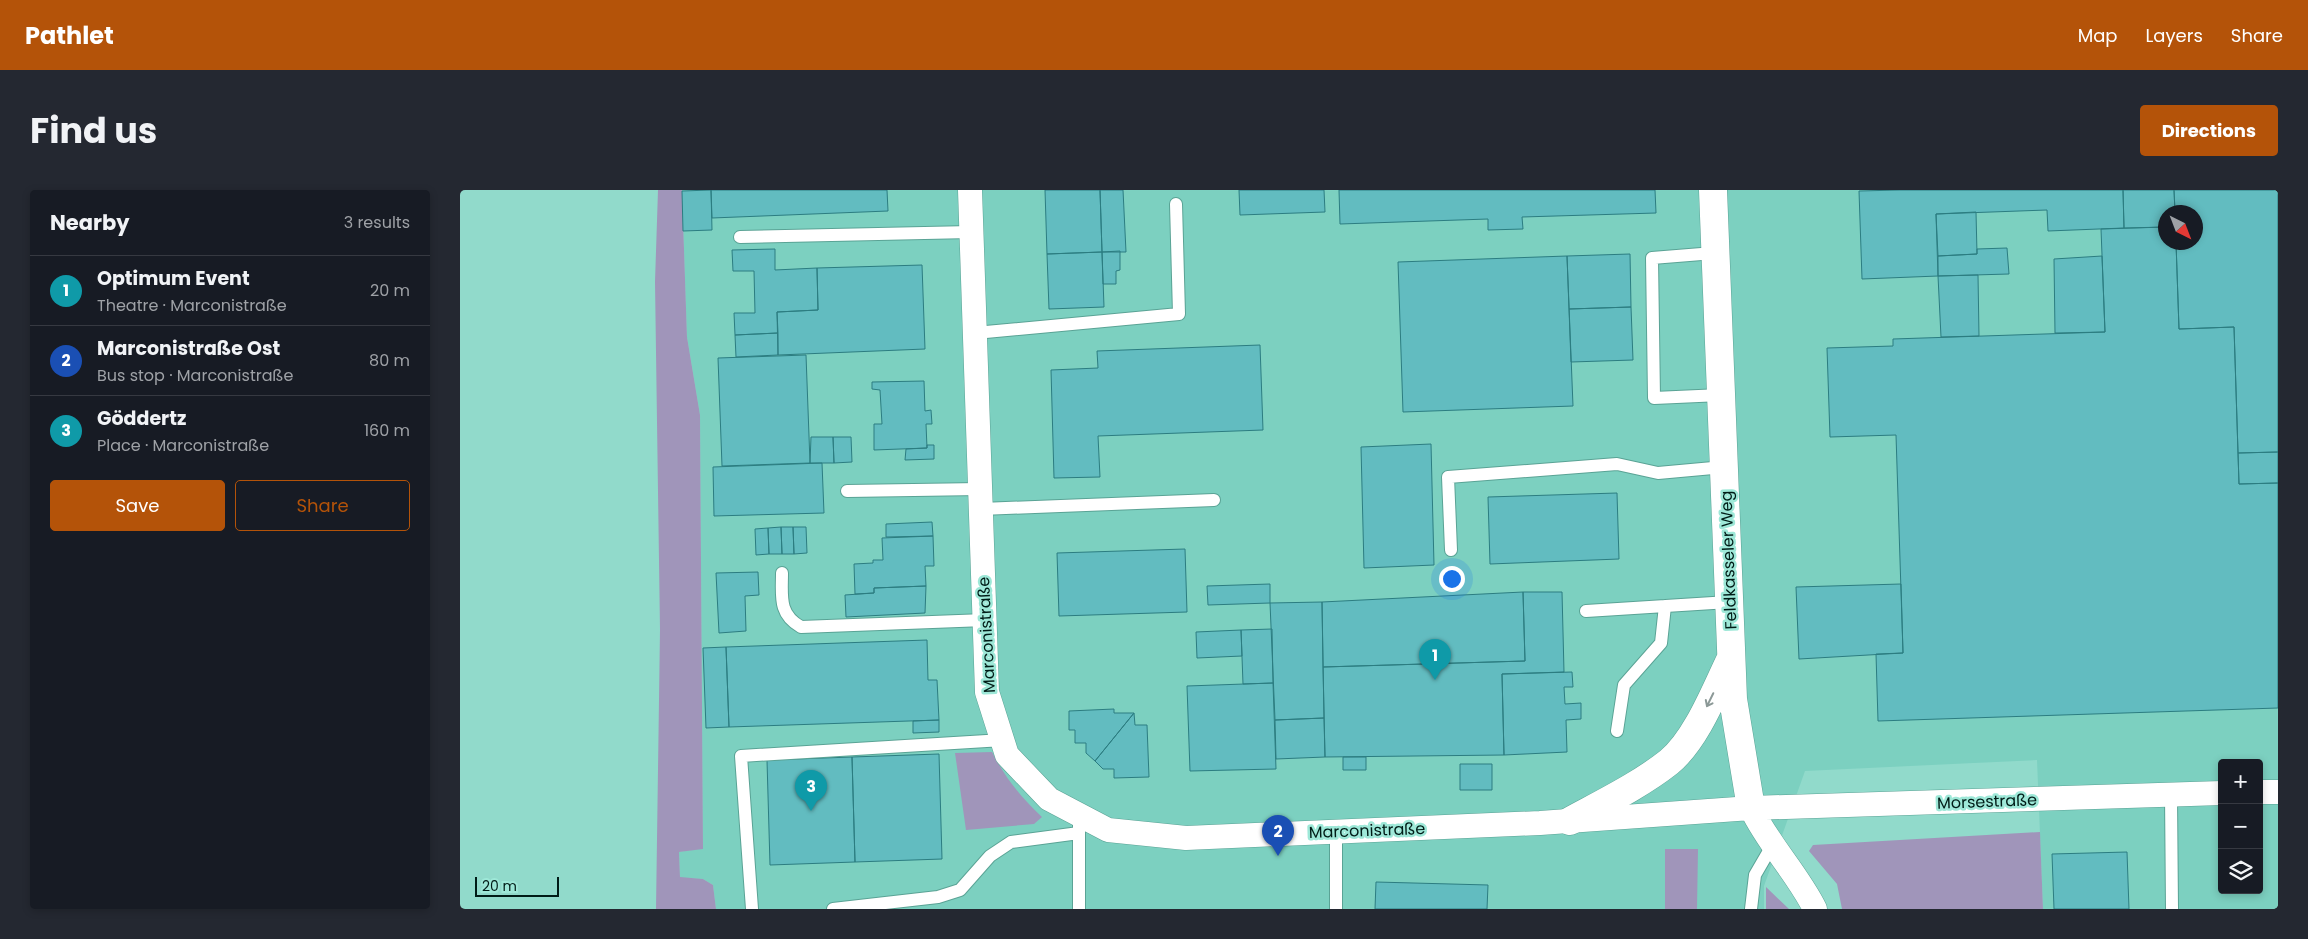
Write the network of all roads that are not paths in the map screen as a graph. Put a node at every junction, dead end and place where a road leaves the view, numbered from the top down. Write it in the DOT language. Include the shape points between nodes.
graph roads {
  1 [pos="970,190"];
  2 [pos="1713,190"];
  3 [pos="1176,204"];
  4 [pos="971,232"];
  5 [pos="740,237"];
  6 [pos="1714,253"];
  7 [pos="975,333"];
  8 [pos="1721,395"];
  9 [pos="1724,467"];
  10 [pos="847,491"];
  11 [pos="981,499"];
  12 [pos="1214,500"];
  13 [pos="1451,550"];
  14 [pos="782,573"];
  15 [pos="1729,602"];
  16 [pos="1666,606"];
  17 [pos="1586,611"];
  18 [pos="985,620"];
  19 [pos="1731,656"];
  20 [pos="1616,731"];
  21 [pos="1003,740"];
  22 [pos="2263,792"];
  23 [pos="2278,792"];
  24 [pos="2218,793"];
  25 [pos="2171,795"];
  26 [pos="1751,808"];
  27 [pos="1570,821"];
  28 [pos="1079,824"];
  29 [pos="1336,832"];
  30 [pos="1773,844"];
  31 [pos="752,909"];
  32 [pos="832,909"];
  33 [pos="1079,909"];
  34 [pos="1336,909"];
  35 [pos="1751,909"];
  36 [pos="1815,909"];
  37 [pos="2172,909"];
  1 -- 4 [label="street, Marconistraße"];
  2 -- 6 [label="street, Feldkasseler Weg"];
  3 -- 7 [label="lane" via="1179,314"];
  4 -- 5 [label="lane"];
  4 -- 7 [label="street, Marconistraße"];
  6 -- 8 [label="street, Feldkasseler Weg"];
  6 -- 8 [label="lane" via="1652,258 1654,398"];
  7 -- 11 [label="street, Marconistraße"];
  8 -- 9 [label="street, Feldkasseler Weg"];
  9 -- 13 [label="lane" via="1658,473 1617,464 1448,477"];
  9 -- 15 [label="street, Feldkasseler Weg"];
  10 -- 11 [label="lane"];
  11 -- 12 [label="lane"];
  11 -- 18 [label="street, Marconistraße"];
  14 -- 18 [label="lane" via="782,606 790,621 801,627"];
  15 -- 16 [label="lane"];
  15 -- 19 [label="street, Feldkasseler Weg"];
  16 -- 17 [label="lane"];
  16 -- 20 [label="lane" via="1661,642 1624,685"];
  18 -- 21 [label="street, Marconistraße" via="987,692"];
  19 -- 26 [label="street, Feldkasseler Weg" via="1733,699"];
  19 -- 27 [label="street, one-way" via="1692,733 1670,761"];
  21 -- 28 [label="street, Marconistraße" via="1007,755 1048,799"];
  21 -- 31 [label="lane" via="741,756"];
  22 -- 23 [label="street"];
  24 -- 25 [label="street, Morsestraße"];
  25 -- 26 [label="street, Morsestraße"];
  25 -- 37 [label="lane"];
  26 -- 27 [label="street, Marconistraße"];
  26 -- 30 [label="street, Feldkasseler Weg"];
  27 -- 29 [label="street, Marconistraße"];
  28 -- 29 [label="street, Marconistraße" via="1186,838"];
  28 -- 32 [label="lane" via="1012,842 990,856 960,890 938,897"];
  28 -- 33 [label="lane"];
  29 -- 34 [label="lane"];
  30 -- 35 [label="lane" via="1755,875"];
  30 -- 36 [label="street, Feldkasseler Weg" via="1803,885"];
}
